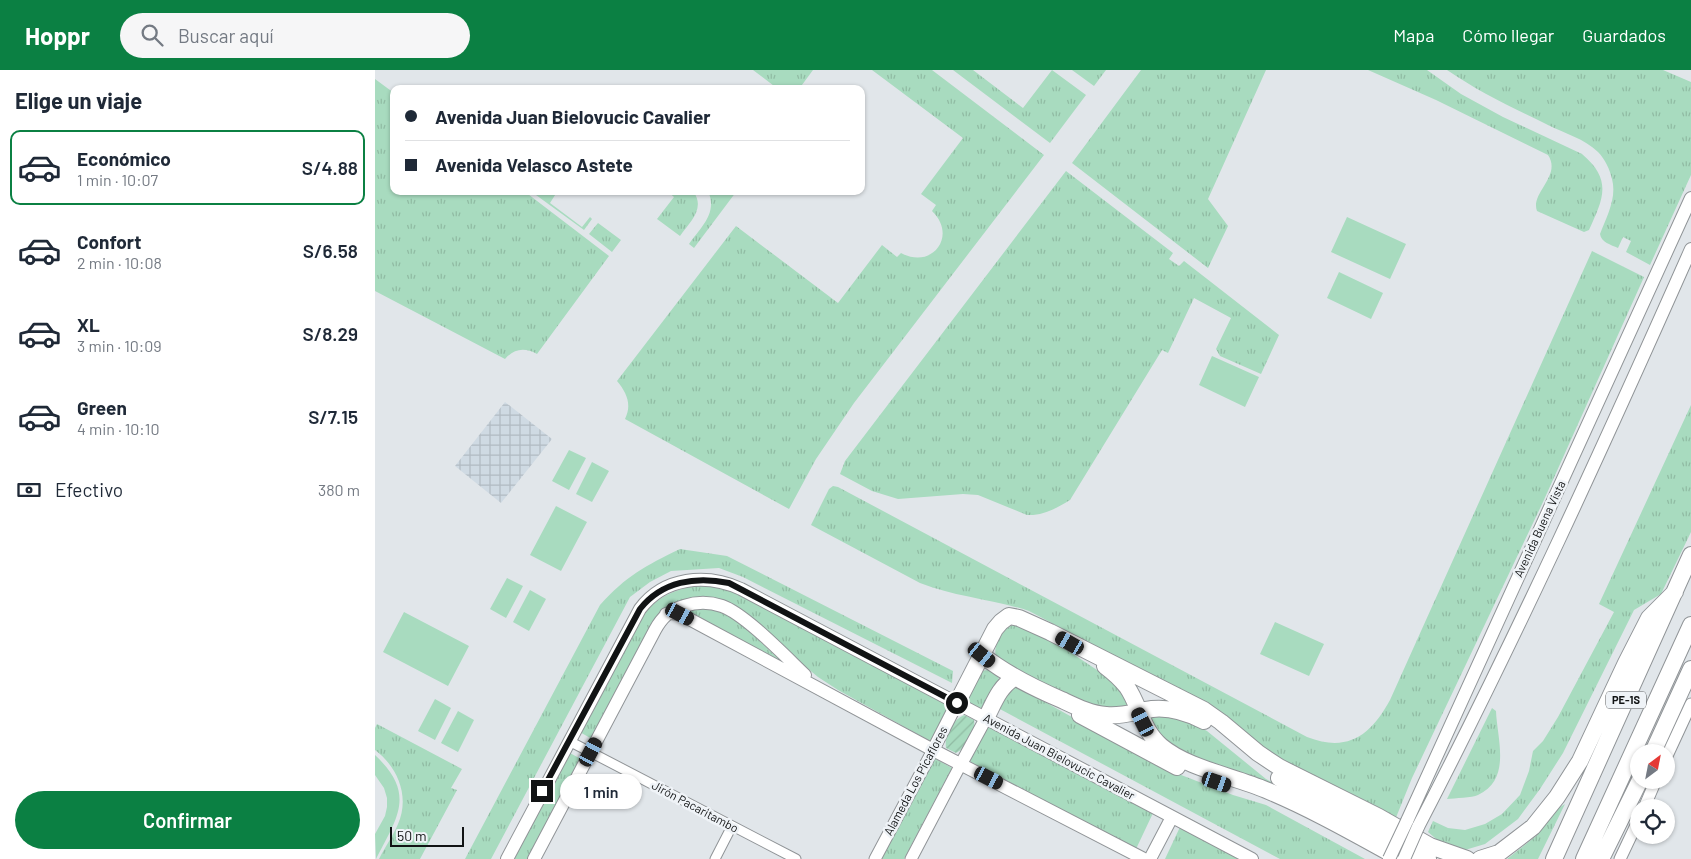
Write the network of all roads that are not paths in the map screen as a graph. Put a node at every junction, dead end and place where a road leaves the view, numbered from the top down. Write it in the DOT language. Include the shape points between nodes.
graph roads {
  1 [pos="1691,198"];
  2 [pos="1691,248"];
  3 [pos="1691,555"];
  4 [pos="1675,592"];
  5 [pos="1510,594"];
  6 [pos="1528,603"];
  7 [pos="666,614"];
  8 [pos="1691,624"];
  9 [pos="1050,632"];
  10 [pos="982,655"];
  11 [pos="1691,669"];
  12 [pos="1014,678"];
  13 [pos="1033,687"];
  14 [pos="820,688"];
  15 [pos="957,703"];
  16 [pos="1691,704"];
  17 [pos="1138,712"];
  18 [pos="986,718"];
  19 [pos="569,741"];
  20 [pos="1657,744"];
  21 [pos="1672,744"];
  22 [pos="933,750"];
  23 [pos="591,752"];
  24 [pos="961,764"];
  25 [pos="1636,789"];
  26 [pos="1171,817"];
  27 [pos="732,826"];
  28 [pos="1630,838"];
  29 [pos="1556,854"];
  30 [pos="507,859"];
  31 [pos="534,859"];
  32 [pos="715,859"];
  33 [pos="795,859"];
  34 [pos="875,859"];
  35 [pos="911,859"];
  36 [pos="1144,859"];
  37 [pos="1150,859"];
  38 [pos="1252,859"];
  39 [pos="1382,859"];
  40 [pos="1389,859"];
  41 [pos="1403,859"];
  42 [pos="1428,859"];
  43 [pos="1467,859"];
  44 [pos="1480,859"];
  45 [pos="1583,859"];
  46 [pos="1601,859"];
  47 [pos="1620,859"];
  1 -- 5 [label="main road, Avenida Buena Vista"];
  2 -- 6 [label="main road, Avenida Buena Vista"];
  3 -- 4 [label="highway, PE-1S"];
  4 -- 29 [label="highway, PE-1S"];
  4 -- 44 [label="highway" via="1649,618 1580,761 1557,797 1533,827 1499,853"];
  5 -- 6 [label="main road"];
  5 -- 40 [label="main road, Avenida Buena Vista, bridge"];
  6 -- 41 [label="main road, Avenida Buena Vista, bridge"];
  7 -- 14 [label="main road" via="680,614"];
  7 -- 14 [label="main road" via="694,604 725,607 749,624"];
  7 -- 23 [label="main road"];
  8 -- 45 [label="highway, PE-1S"];
  9 -- 10 [label="highway" via="1009,616 995,629"];
  9 -- 17 [label="highway" via="1079,648 1118,677 1127,687"];
  9 -- 43 [label="highway" via="1204,710 1279,767 1430,846"];
  10 -- 12 [label="highway"];
  10 -- 15 [label="highway"];
  11 -- 20 [label="highway"];
  12 -- 13 [label="highway"];
  12 -- 18 [label="highway" via="999,691"];
  13 -- 17 [label="highway" via="1087,711 1107,716"];
  13 -- 39 [label="highway" via="1171,765 1267,801"];
  14 -- 22 [label="main road"];
  15 -- 18 [label="main road, Avenida Juan Bielovucic Cavalier"];
  15 -- 19 [label="main road, Avenida Juan Bielovucic Cavalier" via="729,583 695,580 668,587 644,604"];
  15 -- 22 [label="main road, Alameda Los Picaflores"];
  16 -- 21 [label="street"];
  17 -- 41 [label="highway" via="1148,731 1174,755 1291,801"];
  17 -- 42 [label="highway" via="1171,709 1208,723 1270,773"];
  18 -- 24 [label="main road"];
  18 -- 26 [label="main road, Avenida Juan Bielovucic Cavalier"];
  19 -- 23 [label="street, Jirón Pacaritambo"];
  19 -- 30 [label="main road, Avenida Juan Bielovucic Cavalier"];
  22 -- 24 [label="main road"];
  22 -- 34 [label="street, Alameda Los Picaflores"];
  23 -- 27 [label="street, Jirón Pacaritambo"];
  23 -- 31 [label="main road"];
  24 -- 35 [label="street"];
  24 -- 36 [label="main road"];
  25 -- 46 [label="highway"];
  26 -- 37 [label="main road"];
  26 -- 38 [label="main road, Avenida Juan Bielovucic Cavalier"];
  27 -- 32 [label="street"];
  27 -- 33 [label="street, Jirón Pacaritambo"];
  28 -- 47 [label="street"];
}
